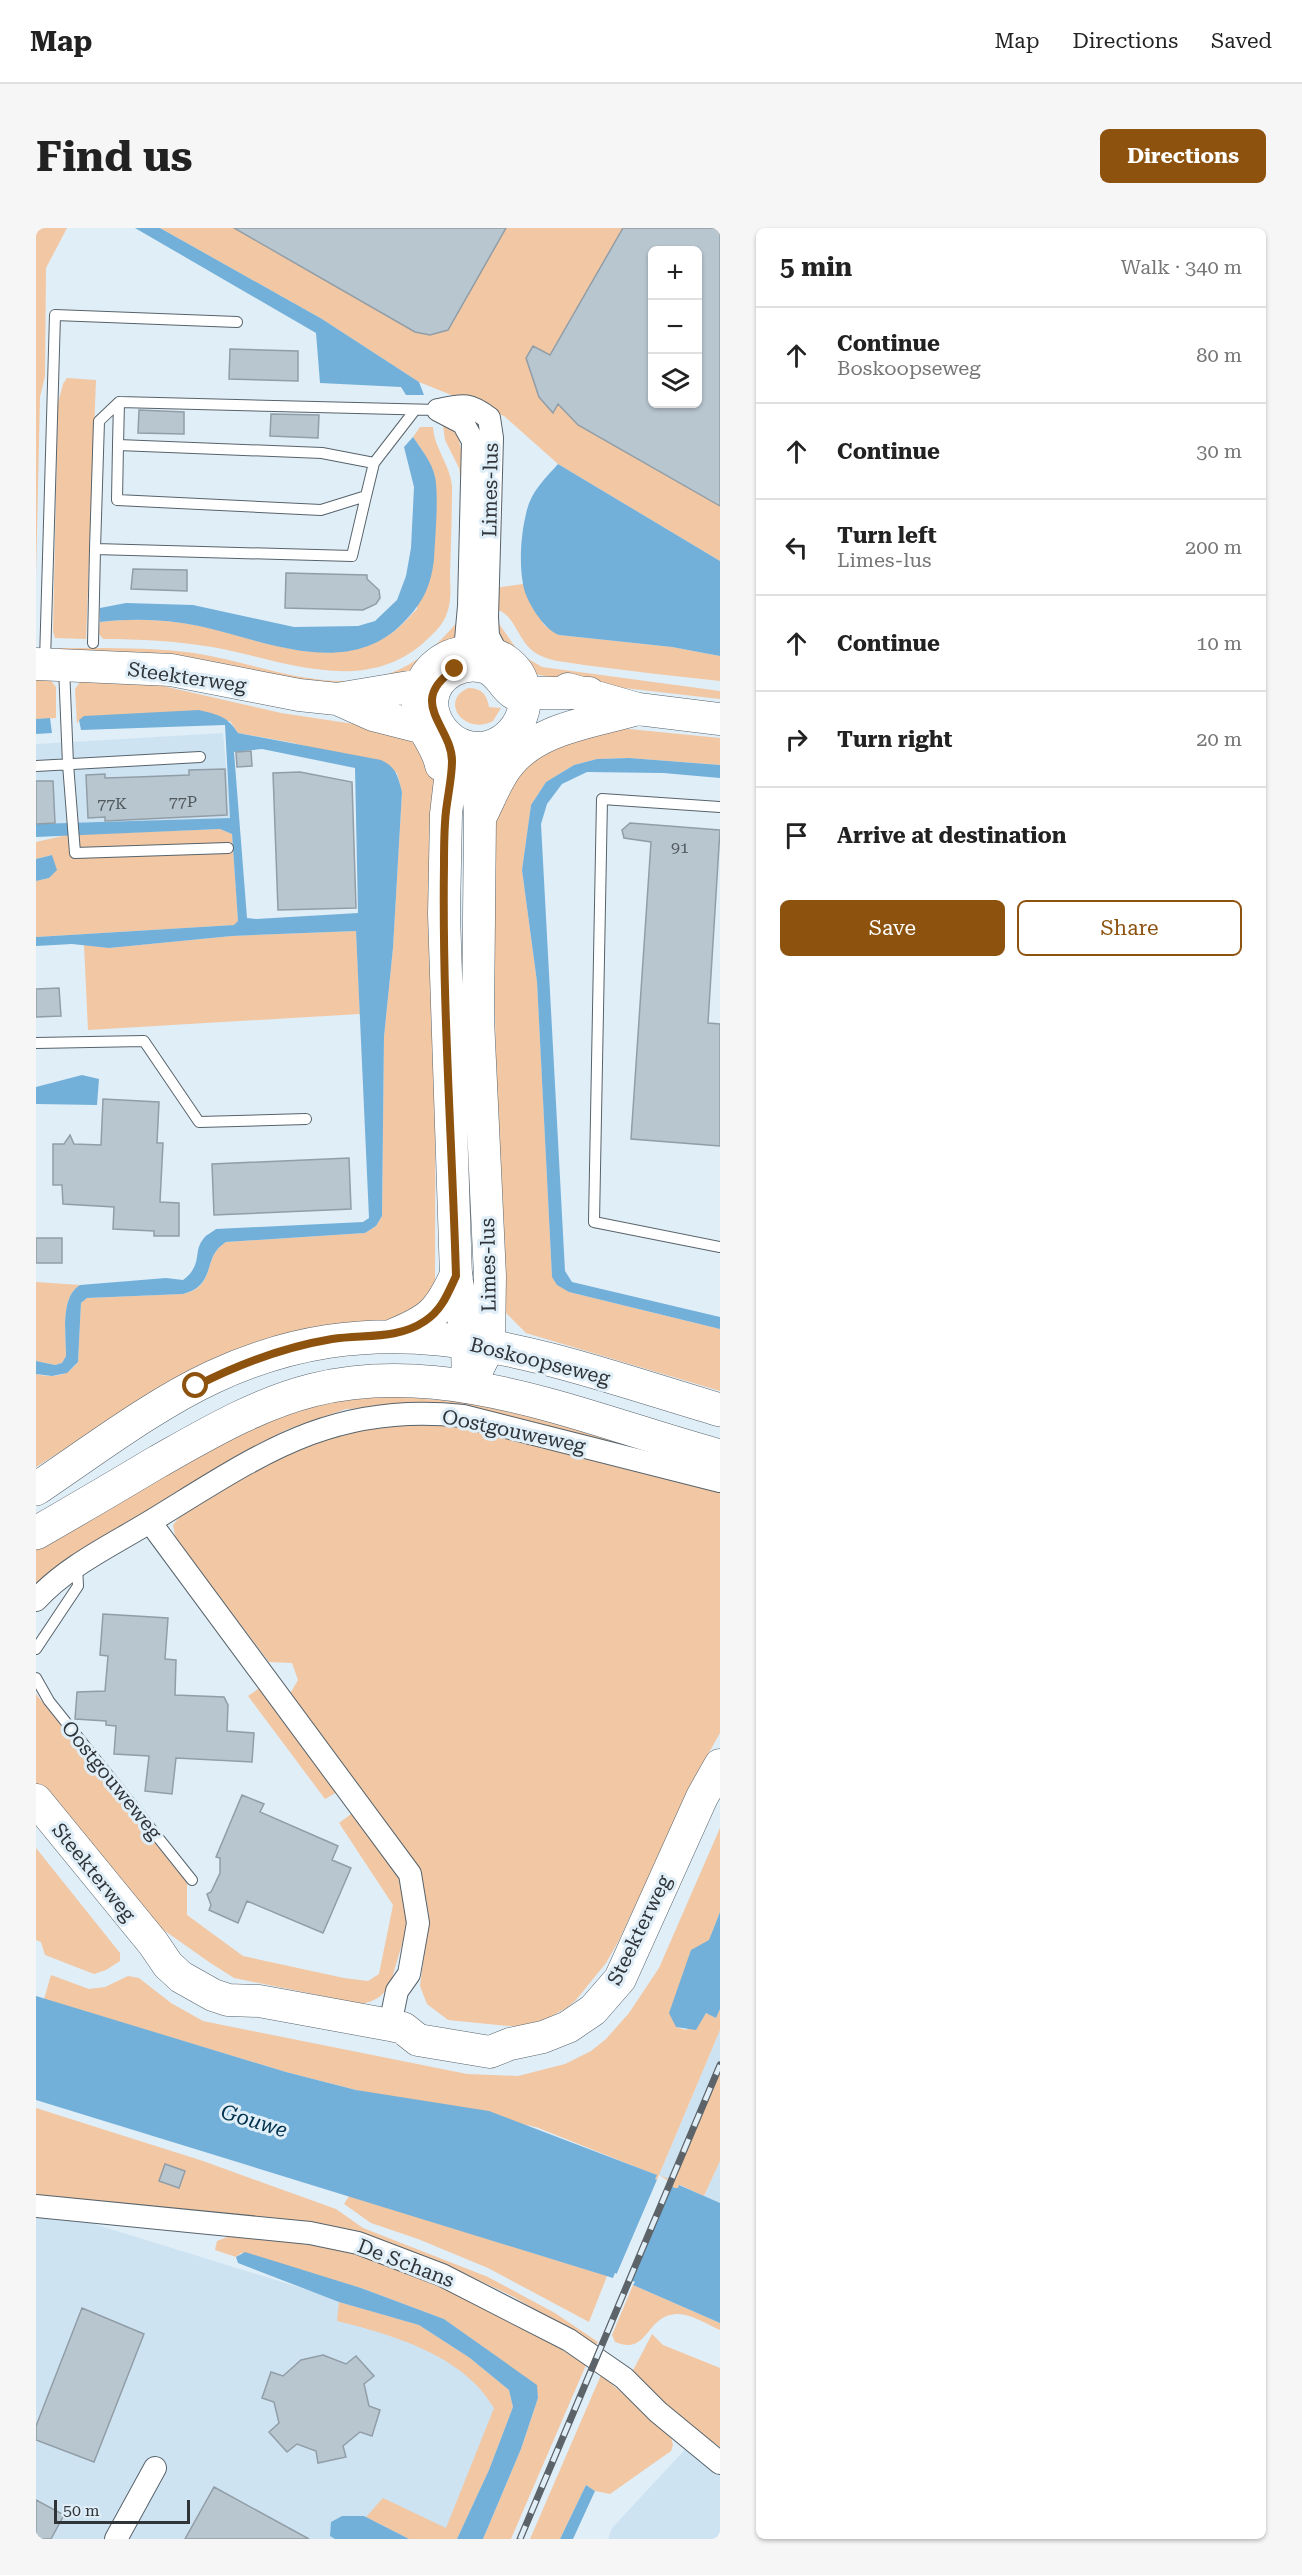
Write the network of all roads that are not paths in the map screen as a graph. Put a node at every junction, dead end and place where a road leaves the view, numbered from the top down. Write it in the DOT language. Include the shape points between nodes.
graph roads {
  1 [pos="237,322"];
  2 [pos="119,402"];
  3 [pos="414,410"];
  4 [pos="438,410"];
  5 [pos="118,445"];
  6 [pos="374,463"];
  7 [pos="366,496"];
  8 [pos="95,549"];
  9 [pos="93,643"];
  10 [pos="464,659"];
  11 [pos="48,664"];
  12 [pos="516,687"];
  13 [pos="337,699"];
  14 [pos="638,709"];
  15 [pos="720,719"];
  16 [pos="429,720"];
  17 [pos="488,747"];
  18 [pos="200,757"];
  19 [pos="68,764"];
  20 [pos="36,766"];
  21 [pos="720,807"];
  22 [pos="480,817"];
  23 [pos="228,848"];
  24 [pos="36,1042"];
  25 [pos="306,1119"];
  26 [pos="720,1247"];
  27 [pos="456,1276"];
  28 [pos="394,1335"];
  29 [pos="478,1343"];
  30 [pos="468,1387"];
  31 [pos="720,1410"];
  32 [pos="720,1456"];
  33 [pos="720,1481"];
  34 [pos="36,1489"];
  35 [pos="150,1522"];
  36 [pos="36,1533"];
  37 [pos="77,1566"];
  38 [pos="36,1600"];
  39 [pos="36,1649"];
  40 [pos="36,1678"];
  41 [pos="720,1765"];
  42 [pos="36,1800"];
  43 [pos="192,1880"];
  44 [pos="396,2026"];
  45 [pos="36,2206"];
  46 [pos="720,2463"];
  47 [pos="155,2468"];
  48 [pos="116,2539"];
  1 -- 11 [label="lane" via="55,315"];
  2 -- 3 [label="lane"];
  2 -- 5 [label="lane"];
  2 -- 8 [label="lane" via="99,421"];
  3 -- 4 [label="lane"];
  3 -- 6 [label="lane"];
  4 -- 10 [label="street, Limes-lus" via="463,423 473,441"];
  4 -- 12 [label="street, Limes-lus" via="462,405 489,418 492,438 488,636"];
  5 -- 6 [label="lane" via="322,453"];
  5 -- 7 [label="lane" via="117,500 321,510"];
  6 -- 7 [label="lane"];
  7 -- 8 [label="lane" via="351,556"];
  8 -- 9 [label="lane"];
  10 -- 12 [label="main road" via="490,669 509,690"];
  10 -- 12 [label="main road" via="483,651"];
  10 -- 16 [label="main road" via="439,662 426,676"];
  11 -- 13 [label="main road, Steekterweg" via="171,670"];
  11 -- 19 [label="lane" via="65,711"];
  12 -- 14 [label="main road" via="589,693"];
  12 -- 14 [label="main road" via="529,716"];
  12 -- 17 [label="main road" via="504,739"];
  13 -- 16 [label="main road, Steekterweg"];
  13 -- 16 [label="main road, Steekterweg" via="373,716"];
  14 -- 15 [label="main road"];
  14 -- 22 [label="main road" via="553,733 526,747 507,766"];
  16 -- 17 [label="main road" via="465,746"];
  16 -- 27 [label="main road, Limes-lus" via="441,765 446,814 444,914"];
  17 -- 22 [label="main road, Limes-lus" via="481,763 478,788"];
  18 -- 19 [label="lane"];
  19 -- 20 [label="lane"];
  19 -- 23 [label="lane" via="75,853"];
  21 -- 26 [label="lane" via="602,799 594,1222"];
  22 -- 29 [label="main road, Limes-lus" via="478,1019 490,1276"];
  24 -- 25 [label="lane" via="144,1041 199,1122"];
  27 -- 28 [label="main road" via="436,1313"];
  27 -- 29 [label="main road, Limes-lus"];
  28 -- 29 [label="main road, Boskoopseweg"];
  28 -- 34 [label="main road, Boskoopseweg" via="313,1343 263,1356 230,1370 187,1391"];
  29 -- 30 [label="main road, Limes-lus"];
  29 -- 31 [label="main road, Boskoopseweg"];
  30 -- 32 [label="main road, Boskoopseweg"];
  30 -- 36 [label="main road, Boskoopseweg" via="368,1382 297,1395 202,1437"];
  33 -- 35 [label="street, Oostgouweweg" via="491,1421 434,1413 375,1416 286,1442"];
  35 -- 37 [label="street, Oostgouweweg"];
  35 -- 44 [label="street" via="410,1874 418,1923 409,1974 397,1991"];
  37 -- 38 [label="street, Oostgouweweg"];
  37 -- 39 [label="lane" via="78,1586"];
  40 -- 43 [label="lane, Oostgouweweg" via="48,1701"];
  41 -- 44 [label="main road, Steekterweg" via="620,1979 593,2010 568,2027 510,2044 493,2036 419,2022"];
  42 -- 44 [label="main road, Steekterweg" via="153,1942 259,2001"];
  45 -- 46 [label="street, De Schans" via="310,2233 358,2244 442,2275 575,2344 624,2378"];
  47 -- 48 [label="street"];
}
